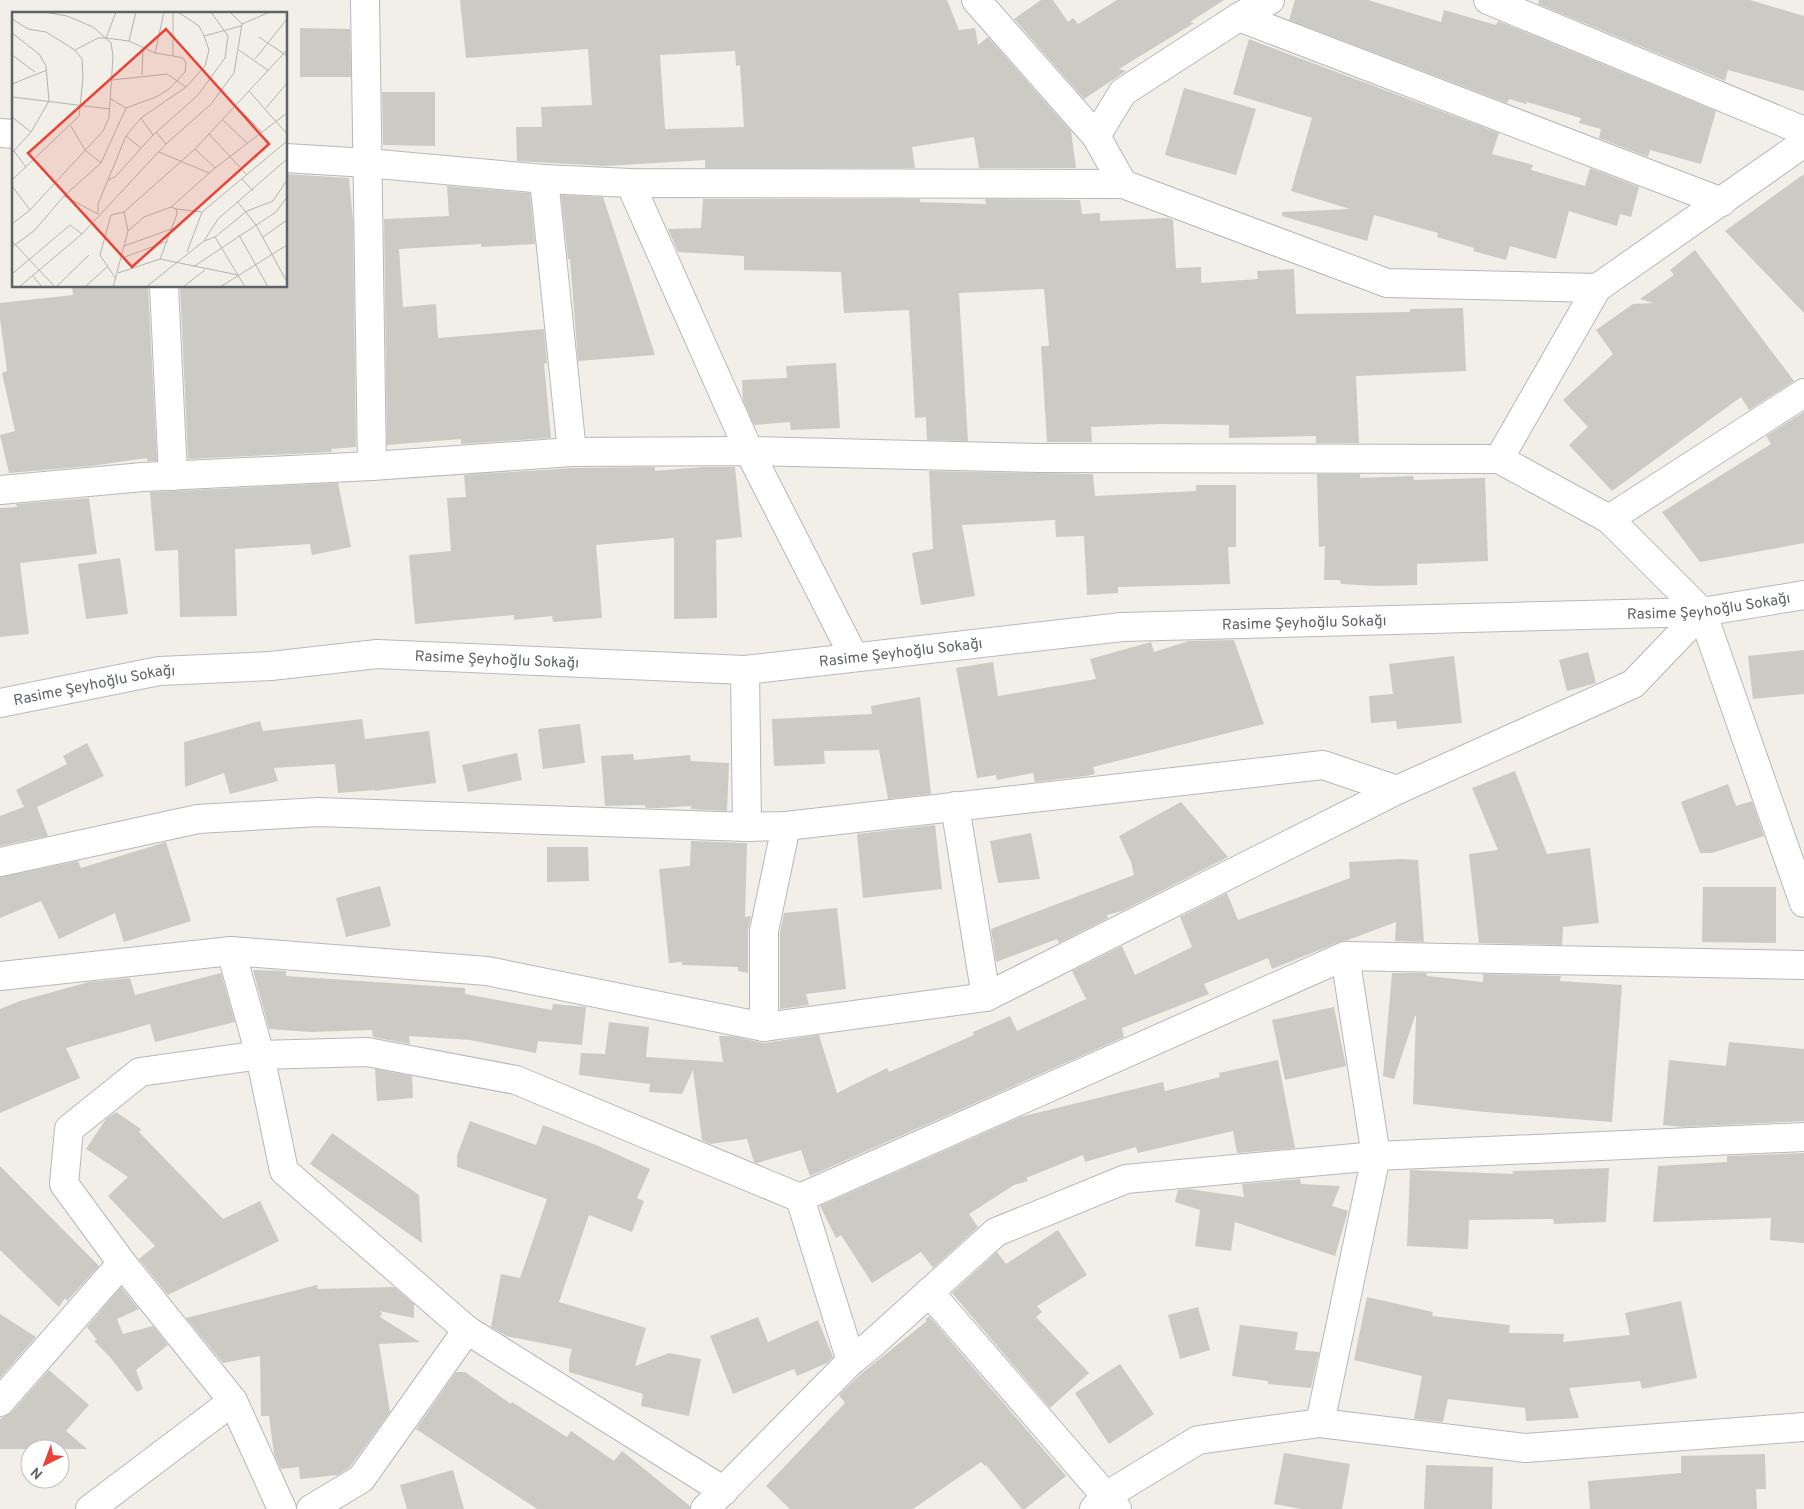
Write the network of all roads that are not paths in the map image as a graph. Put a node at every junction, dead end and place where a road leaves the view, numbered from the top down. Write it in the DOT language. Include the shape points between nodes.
graph roads {
  1 [pos="365,0"];
  2 [pos="976,0"];
  3 [pos="1270,0"];
  4 [pos="1488,0"];
  5 [pos="1239,16"];
  6 [pos="1804,131"];
  7 [pos="1096,136"];
  8 [pos="1804,143"];
  9 [pos="288,158"];
  10 [pos="366,163"];
  11 [pos="544,179"];
  12 [pos="630,183"];
  13 [pos="1123,184"];
  14 [pos="1722,202"];
  15 [pos="164,288"];
  16 [pos="1597,288"];
  17 [pos="1804,393"];
  18 [pos="572,452"];
  19 [pos="749,452"];
  20 [pos="1498,459"];
  21 [pos="372,466"];
  22 [pos="174,476"];
  23 [pos="0,490"];
  24 [pos="1609,519"];
  25 [pos="1804,596"];
  26 [pos="1702,612"];
  27 [pos="854,657"];
  28 [pos="745,670"];
  29 [pos="0,703"];
  30 [pos="1398,790"];
  31 [pos="955,806"];
  32 [pos="786,826"];
  33 [pos="747,827"];
  34 [pos="0,862"];
  35 [pos="1804,903"];
  36 [pos="232,951"];
  37 [pos="1345,956"];
  38 [pos="1804,965"];
  39 [pos="0,976"];
  40 [pos="986,997"];
  41 [pos="764,1027"];
  42 [pos="260,1055"];
  43 [pos="1804,1137"];
  44 [pos="1376,1156"];
  45 [pos="800,1198"];
  46 [pos="122,1263"];
  47 [pos="930,1292"];
  48 [pos="467,1330"];
  49 [pos="851,1361"];
  50 [pos="234,1401"];
  51 [pos="0,1402"];
  52 [pos="1320,1424"];
  53 [pos="1804,1427"];
  54 [pos="715,1500"];
  55 [pos="1106,1505"];
  56 [pos="90,1509"];
  57 [pos="282,1509"];
  58 [pos="311,1509"];
  1 -- 10 [label="street"];
  2 -- 7 [label="street"];
  3 -- 5 [label="street"];
  4 -- 6 [label="street"];
  5 -- 7 [label="street" via="1123,92"];
  5 -- 14 [label="street"];
  7 -- 13 [label="street"];
  8 -- 14 [label="street"];
  9 -- 10 [label="street"];
  10 -- 11 [label="street"];
  10 -- 21 [label="street"];
  11 -- 12 [label="street"];
  11 -- 18 [label="street"];
  12 -- 13 [label="street"];
  12 -- 19 [label="street"];
  13 -- 16 [label="street" via="1387,283"];
  14 -- 16 [label="street"];
  15 -- 22 [label="street"];
  16 -- 20 [label="street"];
  17 -- 24 [label="street"];
  18 -- 19 [label="street"];
  18 -- 21 [label="street"];
  19 -- 20 [label="street" via="1040,458"];
  19 -- 27 [label="street"];
  20 -- 24 [label="street"];
  21 -- 22 [label="street"];
  22 -- 23 [label="street"];
  24 -- 26 [label="street"];
  25 -- 26 [label="street, Rasime Şeyhoğlu Sokağı"];
  26 -- 27 [label="street, Rasime Şeyhoğlu Sokağı" via="1122,627"];
  26 -- 30 [label="street" via="1633,684"];
  26 -- 35 [label="street"];
  27 -- 28 [label="street, Rasime Şeyhoğlu Sokağı"];
  28 -- 29 [label="street, Rasime Şeyhoğlu Sokağı" via="377,654 271,666 159,671"];
  28 -- 33 [label="street"];
  30 -- 31 [label="street" via="1323,765"];
  30 -- 40 [label="street"];
  31 -- 32 [label="street"];
  31 -- 40 [label="street"];
  32 -- 33 [label="street"];
  32 -- 41 [label="street" via="764,931"];
  33 -- 34 [label="street" via="318,812 198,819"];
  36 -- 39 [label="street"];
  36 -- 41 [label="street" via="487,971"];
  36 -- 42 [label="street"];
  37 -- 38 [label="street"];
  37 -- 44 [label="street"];
  37 -- 45 [label="street"];
  40 -- 41 [label="street"];
  42 -- 45 [label="street" via="367,1052 516,1080"];
  42 -- 46 [label="street" via="140,1072 69,1129 64,1184"];
  42 -- 48 [label="street" via="284,1171"];
  43 -- 44 [label="street"];
  44 -- 47 [label="street" via="1126,1179 996,1232"];
  44 -- 52 [label="street"];
  45 -- 49 [label="street"];
  46 -- 50 [label="street"];
  46 -- 51 [label="street"];
  47 -- 49 [label="street"];
  47 -- 55 [label="street"];
  48 -- 54 [label="street"];
  48 -- 58 [label="street" via="361,1479"];
  49 -- 54 [label="street"];
  50 -- 56 [label="street"];
  50 -- 57 [label="street"];
  52 -- 53 [label="street" via="1526,1448"];
  52 -- 55 [label="street" via="1198,1440"];
}
